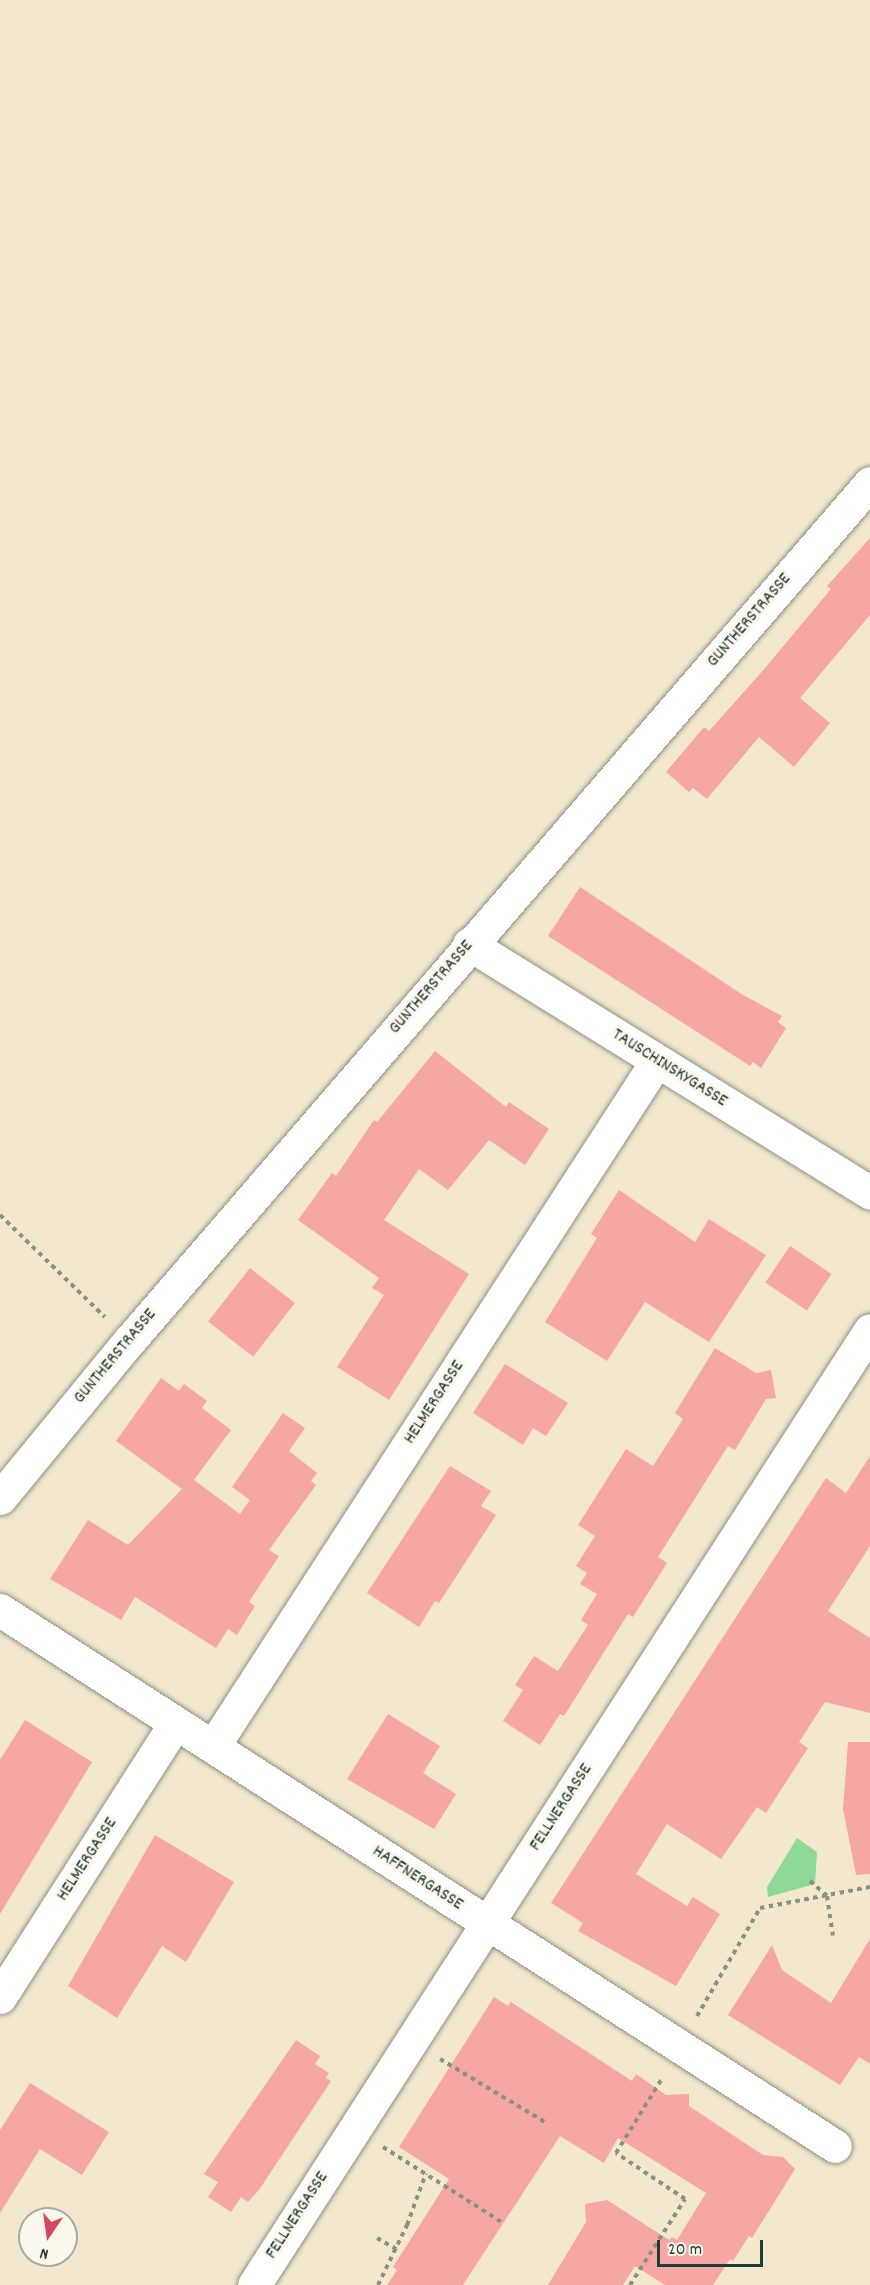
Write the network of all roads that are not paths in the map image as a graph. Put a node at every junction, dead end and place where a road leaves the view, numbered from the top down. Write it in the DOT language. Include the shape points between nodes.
graph roads {
  1 [pos="870,483"];
  2 [pos="469,944"];
  3 [pos="656,1062"];
  4 [pos="870,1192"];
  5 [pos="870,1330"];
  6 [pos="0,1498"];
  7 [pos="0,1610"];
  8 [pos="175,1723"];
  9 [pos="214,1745"];
  10 [pos="486,1925"];
  11 [pos="0,1997"];
  12 [pos="835,2146"];
  13 [pos="254,2285"];
  1 -- 2 [label="street, GUNTHERSTRASSE"];
  2 -- 3 [label="street, TAUSCHINSKYGASSE"];
  2 -- 6 [label="street, GUNTHERSTRASSE"];
  3 -- 4 [label="street, TAUSCHINSKYGASSE"];
  3 -- 9 [label="street, HELMERGASSE"];
  5 -- 10 [label="street, FELLNERGASSE"];
  7 -- 8 [label="street, HAFFNERGASSE"];
  8 -- 9 [label="street, HAFFNERGASSE"];
  8 -- 11 [label="street, HELMERGASSE"];
  9 -- 10 [label="street, HAFFNERGASSE"];
  10 -- 12 [label="street, HAFFNERGASSE"];
  10 -- 13 [label="street, FELLNERGASSE"];
}
